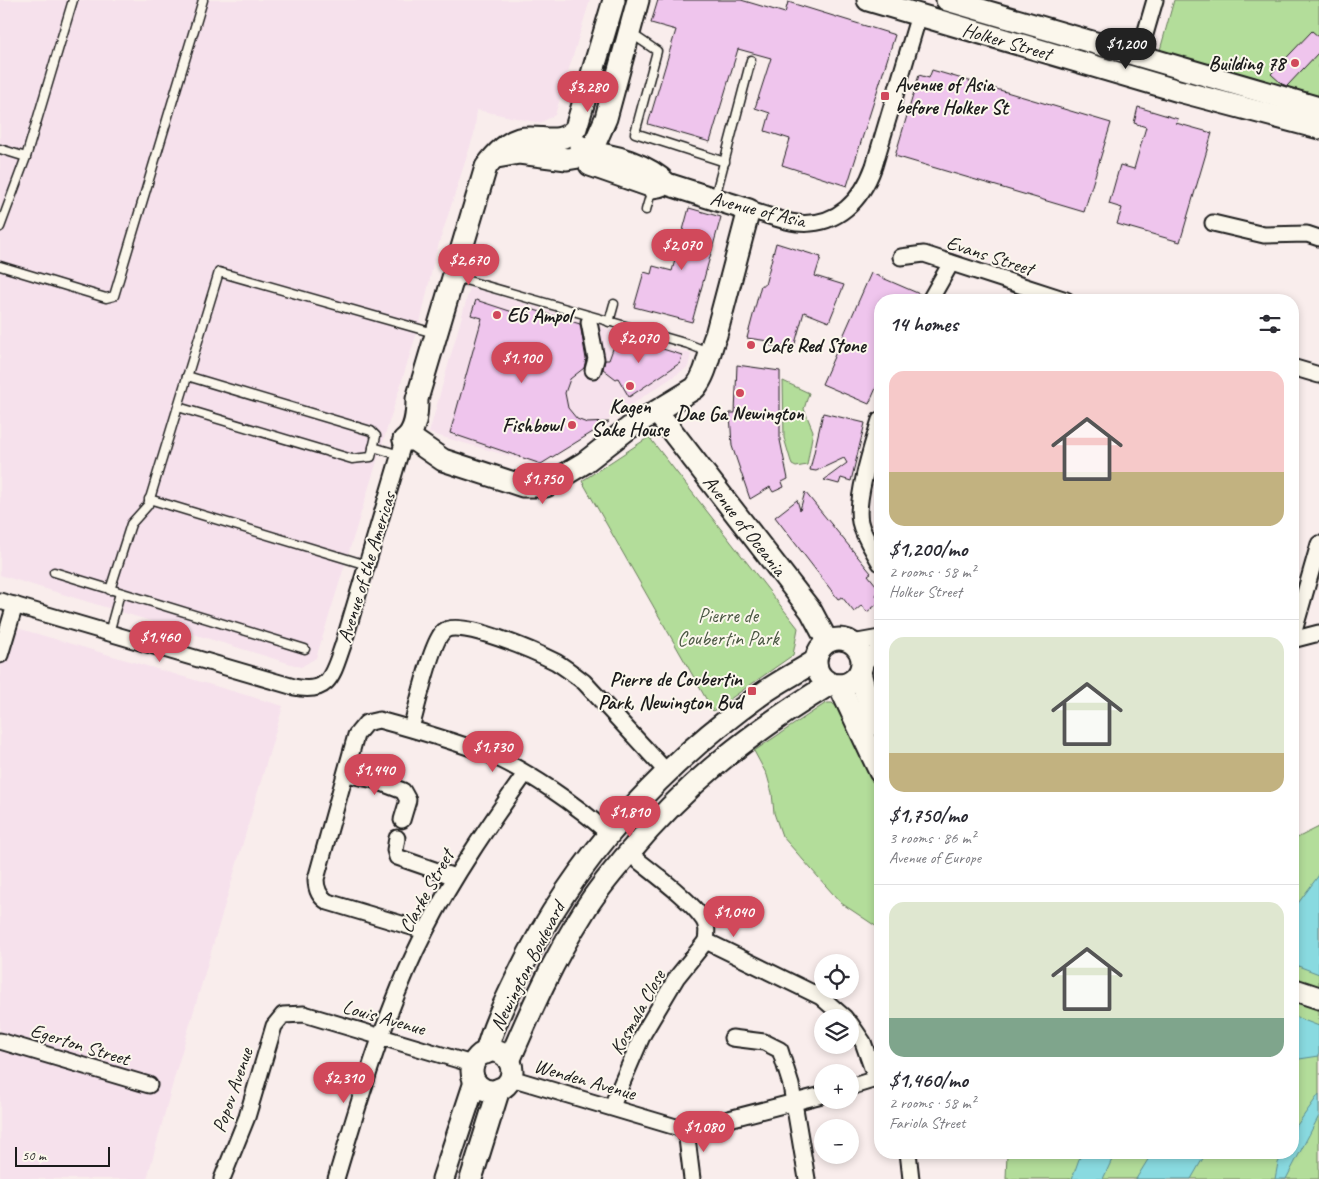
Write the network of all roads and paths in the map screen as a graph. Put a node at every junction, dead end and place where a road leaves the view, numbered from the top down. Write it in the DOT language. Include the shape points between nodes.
graph roads {
  1 [pos="73,0"];
  2 [pos="203,0"];
  3 [pos="614,0"];
  4 [pos="638,0"];
  5 [pos="868,0"];
  6 [pos="947,0"];
  7 [pos="1155,0"];
  8 [pos="919,15"];
  9 [pos="629,32"];
  10 [pos="1139,54"];
  11 [pos="751,60"];
  12 [pos="1132,77"];
  13 [pos="1319,108"];
  14 [pos="1319,128"];
  15 [pos="571,134"];
  16 [pos="0,149"];
  17 [pos="584,153"];
  18 [pos="26,157"];
  19 [pos="492,158"];
  20 [pos="725,162"];
  21 [pos="660,186"];
  22 [pos="714,199"];
  23 [pos="646,210"];
  24 [pos="749,210"];
  25 [pos="1213,223"];
  26 [pos="0,227"];
  27 [pos="1319,238"];
  28 [pos="901,256"];
  29 [pos="951,263"];
  30 [pos="0,266"];
  31 [pos="453,277"];
  32 [pos="933,294"];
  33 [pos="1047,294"];
  34 [pos="614,304"];
  35 [pos="589,322"];
  36 [pos="609,322"];
  37 [pos="436,333"];
  38 [pos="708,352"];
  39 [pos="593,370"];
  40 [pos="1299,370"];
  41 [pos="1319,375"];
  42 [pos="187,376"];
  43 [pos="178,407"];
  44 [pos="657,412"];
  45 [pos="410,441"];
  46 [pos="874,443"];
  47 [pos="373,447"];
  48 [pos="150,500"];
  49 [pos="1319,544"];
  50 [pos="874,552"];
  51 [pos="367,565"];
  52 [pos="54,572"];
  53 [pos="110,590"];
  54 [pos="120,593"];
  55 [pos="0,601"];
  56 [pos="15,605"];
  57 [pos="1299,614"];
  58 [pos="109,633"];
  59 [pos="1319,633"];
  60 [pos="1299,637"];
  61 [pos="874,639"];
  62 [pos="827,641"];
  63 [pos="852,642"];
  64 [pos="305,649"];
  65 [pos="874,654"];
  66 [pos="0,656"];
  67 [pos="815,661"];
  68 [pos="861,668"];
  69 [pos="835,684"];
  70 [pos="874,712"];
  71 [pos="411,728"];
  72 [pos="874,760"];
  73 [pos="667,772"];
  74 [pos="346,774"];
  75 [pos="525,774"];
  76 [pos="402,820"];
  77 [pos="609,834"];
  78 [pos="397,838"];
  79 [pos="629,853"];
  80 [pos="455,877"];
  81 [pos="425,931"];
  82 [pos="706,942"];
  83 [pos="1299,991"];
  84 [pos="1319,998"];
  85 [pos="835,1009"];
  86 [pos="284,1015"];
  87 [pos="859,1036"];
  88 [pos="382,1037"];
  89 [pos="732,1038"];
  90 [pos="0,1041"];
  91 [pos="478,1066"];
  92 [pos="874,1070"];
  93 [pos="506,1076"];
  94 [pos="874,1081"];
  95 [pos="149,1085"];
  96 [pos="859,1085"];
  97 [pos="814,1098"];
  98 [pos="794,1104"];
  99 [pos="612,1106"];
  100 [pos="686,1130"];
  101 [pos="909,1159"];
  102 [pos="222,1179"];
  103 [pos="336,1179"];
  104 [pos="443,1179"];
  105 [pos="471,1179"];
  106 [pos="692,1179"];
  107 [pos="806,1179"];
  108 [pos="911,1179"];
  1 -- 18 [label="lane"];
  2 -- 30 [label="lane" via="116,295 109,299"];
  3 -- 15 [label="street" via="580,119"];
  4 -- 9 [label="street"];
  5 -- 8 [label="street, Holker Street"];
  6 -- 10 [label="street, Holker Street"];
  7 -- 10 [label="street"];
  8 -- 12 [label="street, Holker Street"];
  8 -- 24 [label="street, Avenue of Asia" via="874,166 858,199 844,212 815,223 797,223"];
  9 -- 17 [label="street" via="601,131 595,143"];
  9 -- 20 [label="lane" via="657,51 635,132"];
  10 -- 12 [label="street"];
  10 -- 13 [label="street, Holker Street"];
  11 -- 20 [label="lane"];
  12 -- 14 [label="street, Holker Street"];
  15 -- 17 [label="street, Avenue of Asia"];
  15 -- 19 [label="street, Avenue of the Americas" via="556,140 518,140"];
  16 -- 18 [label="lane"];
  17 -- 19 [label="street" via="567,159 519,153"];
  17 -- 21 [label="street, Avenue of Asia" via="590,165"];
  18 -- 26 [label="lane"];
  19 -- 31 [label="street, Avenue of the Americas" via="482,176"];
  20 -- 22 [label="lane"];
  21 -- 22 [label="street, Avenue of Asia"];
  21 -- 23 [label="lane"];
  22 -- 24 [label="street, Avenue of Asia"];
  24 -- 38 [label="street" via="716,335"];
  25 -- 27 [label="street" via="1264,235 1307,234"];
  28 -- 29 [label="street, Evans Street" via="924,254"];
  29 -- 32 [label="street"];
  29 -- 33 [label="street, Evans Street"];
  31 -- 36 [label="lane"];
  31 -- 37 [label="street, Avenue of the Americas"];
  34 -- 36 [label="lane"];
  35 -- 39 [label="street" via="596,359"];
  36 -- 38 [label="lane"];
  37 -- 42 [label="lane" via="218,272"];
  37 -- 45 [label="street, Avenue of the Americas" via="416,399 417,412"];
  38 -- 44 [label="street" via="703,378 695,388"];
  40 -- 41 [label="street"];
  42 -- 43 [label="lane"];
  42 -- 47 [label="lane" via="371,431 376,436"];
  43 -- 47 [label="lane" via="352,459 371,457"];
  43 -- 48 [label="lane"];
  44 -- 45 [label="street" via="546,486 523,486 443,460"];
  44 -- 62 [label="street, Avenue of Oceania" via="811,612"];
  45 -- 47 [label="lane"];
  45 -- 51 [label="street, Avenue of the Americas"];
  46 -- 50 [label="street" via="859,512 862,530"];
  48 -- 51 [label="lane"];
  48 -- 53 [label="lane" via="131,524"];
  49 -- 57 [label="street"];
  51 -- 58 [label="street, Avenue of the Americas" via="332,675 313,690"];
  52 -- 53 [label="lane"];
  53 -- 54 [label="lane"];
  54 -- 58 [label="lane"];
  54 -- 64 [label="lane"];
  55 -- 56 [label="street"];
  56 -- 58 [label="street"];
  56 -- 66 [label="street"];
  59 -- 60 [label="street"];
  61 -- 63 [label="street"];
  62 -- 63 [label="street" via="842,638"];
  62 -- 67 [label="street" via="818,650"];
  63 -- 68 [label="street" via="860,652"];
  65 -- 68 [label="street"];
  67 -- 69 [label="street" via="819,675"];
  67 -- 73 [label="street, Newington Boulevard" via="764,693"];
  68 -- 69 [label="street" via="851,682"];
  68 -- 70 [label="street" via="865,692"];
  69 -- 72 [label="street"];
  69 -- 79 [label="street, Newington Boulevard" via="784,713 721,759 656,819"];
  71 -- 73 [label="street" via="435,644 444,630 468,628 538,654 572,672"];
  71 -- 74 [label="street" via="379,720 366,723 356,735"];
  71 -- 75 [label="street" via="489,755"];
  73 -- 77 [label="street, Newington Boulevard"];
  74 -- 76 [label="street" via="403,791 408,800"];
  74 -- 81 [label="street" via="316,878 322,898"];
  75 -- 77 [label="street" via="591,818"];
  75 -- 80 [label="street, Clarke Street"];
  77 -- 91 [label="street, Newington Boulevard" via="565,892 535,941"];
  78 -- 80 [label="street" via="397,857"];
  79 -- 82 [label="street" via="703,919"];
  79 -- 93 [label="street, Newington Boulevard" via="584,911 561,950 530,1012"];
  80 -- 81 [label="street, Clarke Street"];
  81 -- 88 [label="street, Clarke Street"];
  82 -- 85 [label="street" via="821,997"];
  82 -- 99 [label="street, Kosmala Close" via="677,977 643,1034"];
  83 -- 84 [label="street"];
  86 -- 88 [label="street, Louis Avenue" via="304,1014"];
  86 -- 102 [label="street, Popov Avenue" via="274,1026 247,1117"];
  87 -- 92 [label="street"];
  88 -- 91 [label="street, Louis Avenue"];
  88 -- 103 [label="street, Clarke Street"];
  89 -- 98 [label="street" via="764,1042 780,1050"];
  90 -- 95 [label="street, Egerton Street"];
  91 -- 93 [label="street" via="498,1054"];
  91 -- 93 [label="street" via="486,1089"];
  91 -- 104 [label="street, Newington Boulevard"];
  93 -- 99 [label="street, Wenden Avenue"];
  93 -- 105 [label="street, Newington Boulevard"];
  94 -- 96 [label="street"];
  97 -- 98 [label="street"];
  98 -- 100 [label="street"];
  98 -- 107 [label="street"];
  99 -- 100 [label="street, Wenden Avenue"];
  100 -- 106 [label="street"];
  101 -- 108 [label="street"];
}
